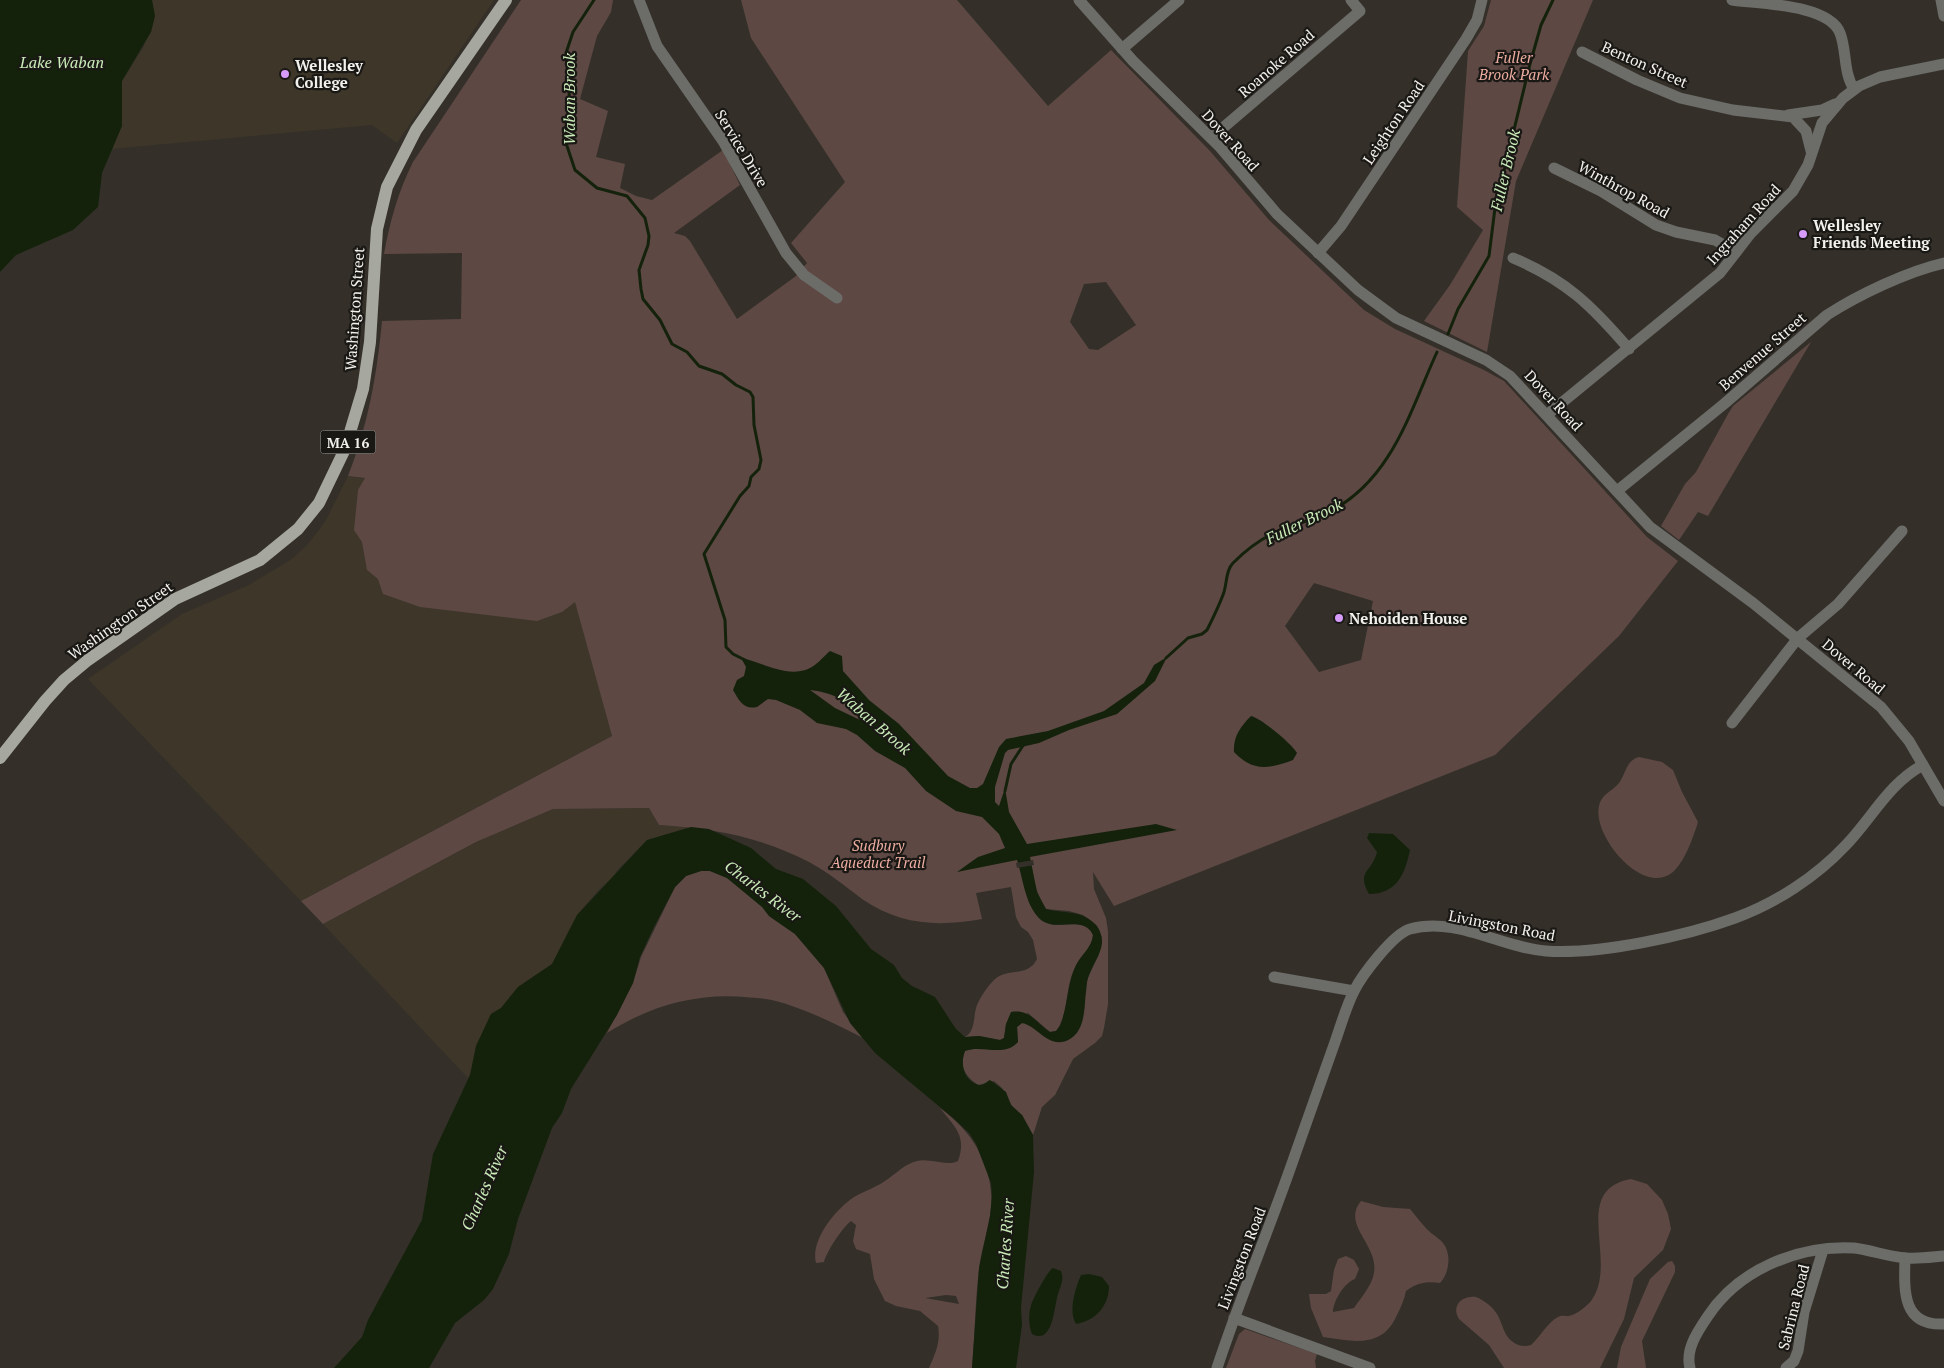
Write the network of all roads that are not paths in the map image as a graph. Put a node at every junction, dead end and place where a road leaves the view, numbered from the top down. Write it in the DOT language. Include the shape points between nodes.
graph roads {
  1 [pos="506,0"];
  2 [pos="639,0"];
  3 [pos="1079,0"];
  4 [pos="1179,0"];
  5 [pos="1351,0"];
  6 [pos="1482,0"];
  7 [pos="1732,0"];
  8 [pos="1942,0"];
  9 [pos="1944,16"];
  10 [pos="1122,48"];
  11 [pos="1582,52"];
  12 [pos="1944,64"];
  13 [pos="1854,89"];
  14 [pos="1838,102"];
  15 [pos="1785,115"];
  16 [pos="1211,138"];
  17 [pos="1812,152"];
  18 [pos="1554,168"];
  19 [pos="1736,252"];
  20 [pos="1318,253"];
  21 [pos="1513,258"];
  22 [pos="1944,263"];
  23 [pos="837,298"];
  24 [pos="1629,349"];
  25 [pos="1548,414"];
  26 [pos="1617,491"];
  27 [pos="1902,531"];
  28 [pos="1798,638"];
  29 [pos="1732,723"];
  30 [pos="0,758"];
  31 [pos="1923,765"];
  32 [pos="1944,801"];
  33 [pos="1274,977"];
  34 [pos="1354,991"];
  35 [pos="1824,1250"];
  36 [pos="1944,1256"];
  37 [pos="1905,1258"];
  38 [pos="1234,1318"];
  39 [pos="1944,1324"];
  40 [pos="1217,1368"];
  41 [pos="1370,1368"];
  42 [pos="1690,1368"];
  43 [pos="1786,1368"];
  1 -- 30 [label="main road, Washington Street / MA 16" via="416,130 387,187 377,229 370,342 363,389 345,449 319,503 298,529 260,560 175,599 88,660 44,701"];
  2 -- 23 [label="street, Service Drive" via="657,46 729,151 786,253 809,279"];
  3 -- 10 [label="street, Dover Road"];
  4 -- 10 [label="street"];
  5 -- 16 [label="street, Roanoke Road" via="1360,11"];
  6 -- 20 [label="street, Leighton Road" via="1466,39 1341,226"];
  7 -- 13 [label="street" via="1809,11 1828,18 1840,32"];
  8 -- 9 [label="street"];
  10 -- 16 [label="street, Dover Road"];
  11 -- 15 [label="street, Benton Street" via="1680,98 1733,110"];
  12 -- 13 [label="street, Ingraham Road" via="1887,74"];
  13 -- 14 [label="street, Ingraham Road"];
  14 -- 15 [label="street, Benton Street" via="1822,110"];
  14 -- 17 [label="street, Ingraham Road" via="1822,123"];
  15 -- 17 [label="street, Benton Street" via="1799,121 1806,130"];
  16 -- 20 [label="street, Dover Road" via="1268,204"];
  17 -- 19 [label="street, Ingraham Road" via="1793,191"];
  18 -- 19 [label="street, Winthrop Road" via="1601,191 1656,225 1715,240"];
  19 -- 24 [label="street, Ingraham Road" via="1708,284"];
  20 -- 25 [label="street, Dover Road" via="1388,313 1503,370"];
  21 -- 24 [label="street" via="1569,288"];
  22 -- 26 [label="street, Benvenue Street" via="1910,274 1827,315"];
  24 -- 25 [label="street, Ingraham Road"];
  25 -- 26 [label="street, Dover Road"];
  26 -- 28 [label="street, Dover Road" via="1659,535"];
  27 -- 28 [label="street" via="1838,604"];
  28 -- 29 [label="street"];
  28 -- 31 [label="street, Dover Road" via="1886,712"];
  31 -- 32 [label="street, Dover Road"];
  31 -- 34 [label="street, Livingston Road" via="1904,777 1845,846 1823,866 1770,902 1736,917 1702,929 1575,951 1545,951 1462,929 1409,929 1383,951"];
  33 -- 34 [label="street"];
  34 -- 38 [label="street, Livingston Road"];
  35 -- 37 [label="street, Sabrina Road" via="1851,1248"];
  35 -- 42 [label="street, Sabrina Road" via="1776,1262 1755,1272 1724,1295 1694,1339 1689,1356"];
  35 -- 43 [label="street, Sabrina Road" via="1804,1312 1798,1351"];
  36 -- 37 [label="street, Sabrina Road"];
  37 -- 39 [label="street" via="1905,1285 1914,1316 1929,1324"];
  38 -- 40 [label="street, Livingston Road"];
  38 -- 41 [label="street"];
}
